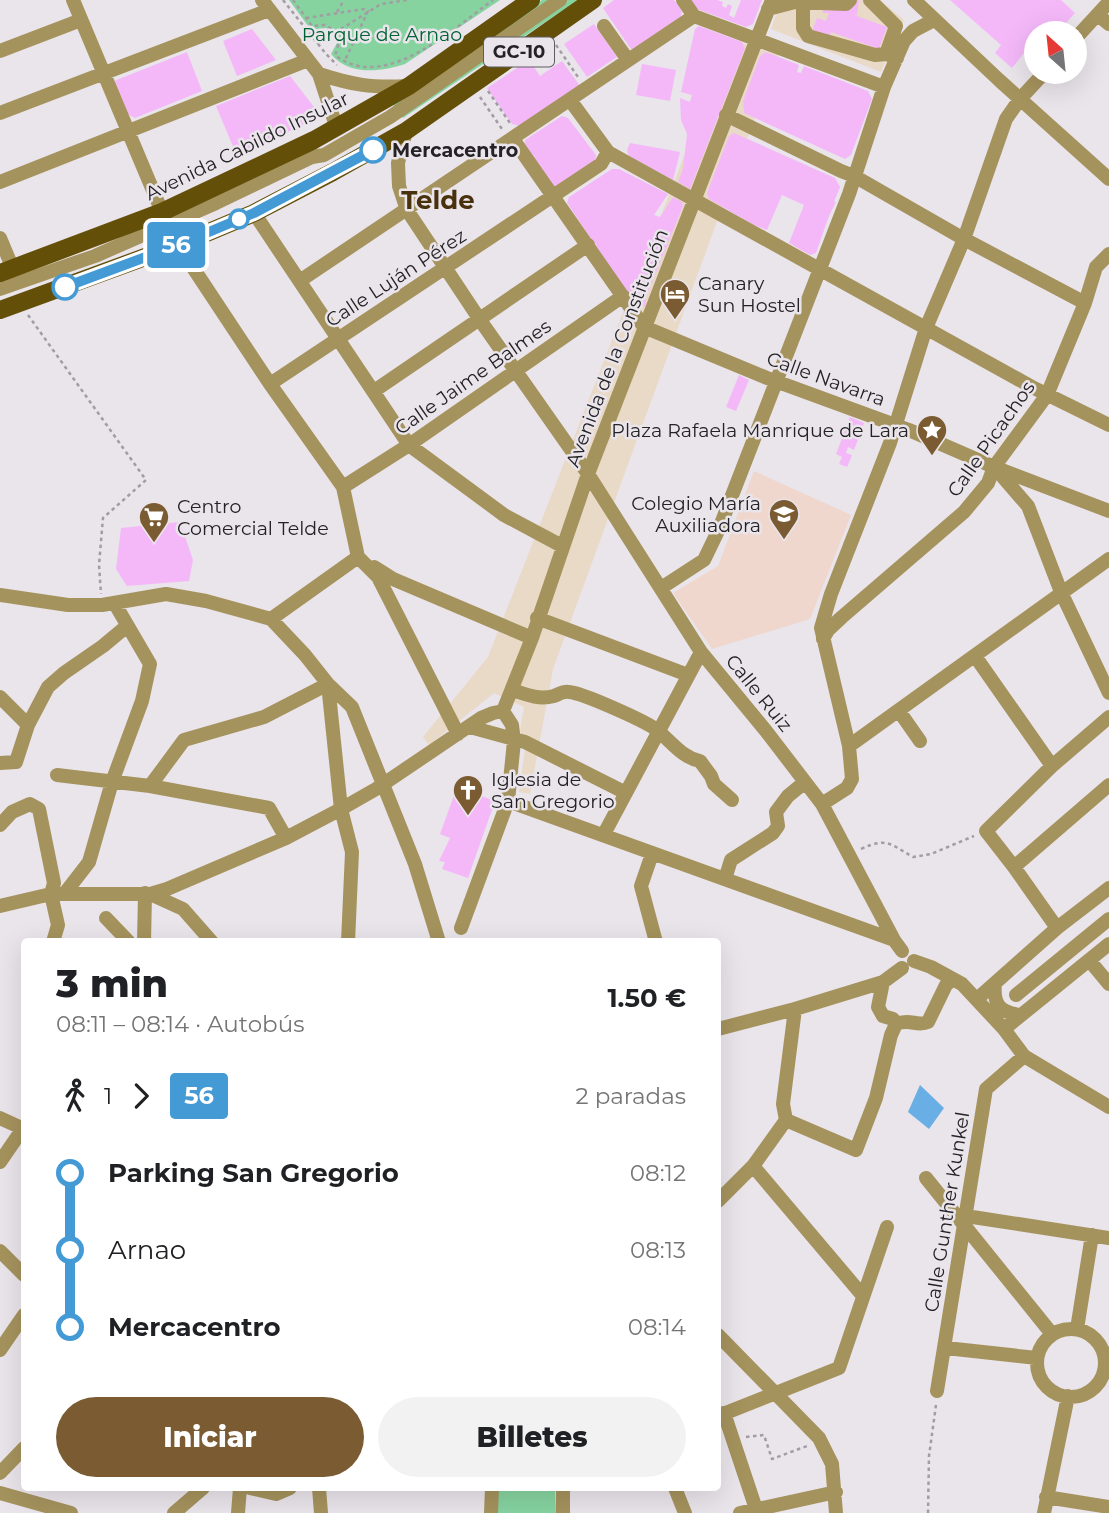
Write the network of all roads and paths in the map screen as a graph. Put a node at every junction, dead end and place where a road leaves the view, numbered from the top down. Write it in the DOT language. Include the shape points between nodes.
graph roads {
  1 [pos="73,0"];
  2 [pos="284,0"];
  3 [pos="293,0"];
  4 [pos="344,0"];
  5 [pos="407,0"];
  6 [pos="493,0"];
  7 [pos="531,0"];
  8 [pos="560,0"];
  9 [pos="593,0"];
  10 [pos="683,0"];
  11 [pos="850,0"];
  12 [pos="870,0"];
  13 [pos="381,2"];
  14 [pos="797,2"];
  15 [pos="1109,2"];
  16 [pos="770,4"];
  17 [pos="265,5"];
  18 [pos="920,8"];
  19 [pos="368,11"];
  20 [pos="337,13"];
  21 [pos="694,16"];
  22 [pos="306,18"];
  23 [pos="81,20"];
  24 [pos="1103,20"];
  25 [pos="604,26"];
  26 [pos="1087,31"];
  27 [pos="335,32"];
  28 [pos="755,38"];
  29 [pos="554,42"];
  30 [pos="317,44"];
  31 [pos="0,51"];
  32 [pos="891,56"];
  33 [pos="308,60"];
  34 [pos="628,60"];
  35 [pos="344,62"];
  36 [pos="345,69"];
  37 [pos="102,72"];
  38 [pos="319,74"];
  39 [pos="1034,84"];
  40 [pos="409,86"];
  41 [pos="884,87"];
  42 [pos="486,88"];
  43 [pos="586,89"];
  44 [pos="478,94"];
  45 [pos="1020,99"];
  46 [pos="570,100"];
  47 [pos="0,113"];
  48 [pos="726,115"];
  49 [pos="337,129"];
  50 [pos="406,131"];
  51 [pos="127,132"];
  52 [pos="511,134"];
  53 [pos="608,152"];
  54 [pos="848,173"];
  55 [pos="1109,179"];
  56 [pos="0,182"];
  57 [pos="553,196"];
  58 [pos="695,199"];
  59 [pos="407,210"];
  60 [pos="162,212"];
  61 [pos="254,213"];
  62 [pos="0,238"];
  63 [pos="964,239"];
  64 [pos="178,245"];
  65 [pos="588,245"];
  66 [pos="1109,254"];
  67 [pos="445,269"];
  68 [pos="820,269"];
  69 [pos="7,271"];
  70 [pos="301,281"];
  71 [pos="0,289"];
  72 [pos="623,296"];
  73 [pos="20,303"];
  74 [pos="1085,303"];
  75 [pos="0,310"];
  76 [pos="480,320"];
  77 [pos="644,327"];
  78 [pos="926,328"];
  79 [pos="339,338"];
  80 [pos="515,371"];
  81 [pos="775,381"];
  82 [pos="270,384"];
  83 [pos="374,391"];
  84 [pos="1047,395"];
  85 [pos="897,425"];
  86 [pos="1109,425"];
  87 [pos="409,445"];
  88 [pos="994,467"];
  89 [pos="588,474"];
  90 [pos="343,488"];
  91 [pos="1109,510"];
  92 [pos="562,546"];
  93 [pos="358,557"];
  94 [pos="1109,559"];
  95 [pos="661,587"];
  96 [pos="1061,592"];
  97 [pos="0,595"];
  98 [pos="109,605"];
  99 [pos="827,608"];
  100 [pos="842,617"];
  101 [pos="537,618"];
  102 [pos="271,619"];
  103 [pos="127,625"];
  104 [pos="532,638"];
  105 [pos="823,639"];
  106 [pos="701,652"];
  107 [pos="975,656"];
  108 [pos="688,675"];
  109 [pos="328,684"];
  110 [pos="513,690"];
  111 [pos="1109,693"];
  112 [pos="0,697"];
  113 [pos="899,711"];
  114 [pos="505,713"];
  115 [pos="1109,717"];
  116 [pos="28,725"];
  117 [pos="464,730"];
  118 [pos="658,732"];
  119 [pos="514,741"];
  120 [pos="920,741"];
  121 [pos="849,746"];
  122 [pos="0,763"];
  123 [pos="1052,766"];
  124 [pos="57,775"];
  125 [pos="111,782"];
  126 [pos="384,782"];
  127 [pos="805,782"];
  128 [pos="1109,785"];
  129 [pos="150,786"];
  130 [pos="626,793"];
  131 [pos="732,800"];
  132 [pos="509,801"];
  133 [pos="822,804"];
  134 [pos="341,810"];
  135 [pos="0,825"];
  136 [pos="986,831"];
  137 [pos="604,834"];
  138 [pos="286,838"];
  139 [pos="652,853"];
  140 [pos="849,855"];
  141 [pos="1014,867"];
  142 [pos="724,879"];
  143 [pos="187,880"];
  144 [pos="1109,888"];
  145 [pos="147,893"];
  146 [pos="58,894"];
  147 [pos="167,901"];
  148 [pos="0,906"];
  149 [pos="106,918"];
  150 [pos="1109,919"];
  151 [pos="461,928"];
  152 [pos="1057,928"];
  153 [pos="54,938"];
  154 [pos="125,938"];
  155 [pos="144,938"];
  156 [pos="208,938"];
  157 [pos="348,938"];
  158 [pos="439,938"];
  159 [pos="443,938"];
  160 [pos="467,938"];
  161 [pos="655,938"];
  162 [pos="1109,944"];
  163 [pos="898,945"];
  164 [pos="1089,960"];
  165 [pos="908,965"];
  166 [pos="953,979"];
  167 [pos="883,982"];
  168 [pos="995,983"];
  169 [pos="1109,984"];
  170 [pos="1016,995"];
  171 [pos="978,999"];
  172 [pos="795,1009"];
  173 [pos="1020,1015"];
  174 [pos="896,1024"];
  175 [pos="721,1028"];
  176 [pos="1004,1029"];
  177 [pos="1024,1056"];
  178 [pos="1109,1107"];
  179 [pos="0,1118"];
  180 [pos="786,1120"];
  181 [pos="21,1127"];
  182 [pos="21,1132"];
  183 [pos="0,1162"];
  184 [pos="753,1166"];
  185 [pos="926,1178"];
  186 [pos="721,1199"];
  187 [pos="965,1221"];
  188 [pos="887,1227"];
  189 [pos="1092,1235"];
  190 [pos="1109,1238"];
  191 [pos="0,1251"];
  192 [pos="21,1272"];
  193 [pos="863,1296"];
  194 [pos="21,1319"];
  195 [pos="1077,1329"];
  196 [pos="1052,1334"];
  197 [pos="721,1338"];
  198 [pos="946,1348"];
  199 [pos="0,1350"];
  200 [pos="1037,1358"];
  201 [pos="1107,1372"];
  202 [pos="937,1391"];
  203 [pos="775,1394"];
  204 [pos="1068,1396"];
  205 [pos="721,1414"];
  206 [pos="819,1438"];
  207 [pos="732,1439"];
  208 [pos="21,1451"];
  209 [pos="0,1473"];
  210 [pos="199,1491"];
  211 [pos="240,1491"];
  212 [pos="263,1491"];
  213 [pos="283,1491"];
  214 [pos="319,1491"];
  215 [pos="492,1491"];
  216 [pos="563,1491"];
  217 [pos="676,1491"];
  218 [pos="836,1492"];
  219 [pos="0,1493"];
  220 [pos="1046,1497"];
  221 [pos="1109,1507"];
  222 [pos="756,1509"];
  223 [pos="71,1513"];
  224 [pos="174,1513"];
  225 [pos="238,1513"];
  226 [pos="320,1513"];
  227 [pos="491,1513"];
  228 [pos="564,1513"];
  229 [pos="685,1513"];
  230 [pos="740,1513"];
  231 [pos="836,1513"];
  232 [pos="928,1513"];
  233 [pos="1044,1513"];
  1 -- 23 [label="street"];
  2 -- 30 [label="path"];
  3 -- 22 [label="path"];
  4 -- 20 [label="path"];
  5 -- 13 [label="path"];
  6 -- 35 [label="path" via="411,57 371,67"];
  7 -- 40 [label="main road, Avenida Cabildo Insular / GC-10"];
  8 -- 71 [label="street" via="390,117 324,155 95,256"];
  9 -- 50 [label="main road, GC-10"];
  10 -- 21 [label="street"];
  11 -- 14 [label="street" via="846,4"];
  12 -- 32 [label="street" via="896,26"];
  13 -- 19 [label="path"];
  14 -- 16 [label="street"];
  14 -- 32 [label="street" via="808,36"];
  15 -- 24 [label="street"];
  16 -- 28 [label="street, Avenida de la Constitución"];
  17 -- 33 [label="street"];
  17 -- 37 [label="street"];
  18 -- 32 [label="street" via="913,31"];
  18 -- 45 [label="street"];
  19 -- 20 [label="path"];
  19 -- 27 [label="path"];
  19 -- 35 [label="path"];
  20 -- 22 [label="path"];
  21 -- 28 [label="street"];
  21 -- 34 [label="street"];
  22 -- 27 [label="path" via="312,26 325,25"];
  23 -- 31 [label="street"];
  23 -- 37 [label="street"];
  24 -- 26 [label="street"];
  25 -- 34 [label="street"];
  27 -- 30 [label="path"];
  27 -- 35 [label="path" via="335,55"];
  28 -- 41 [label="street"];
  28 -- 48 [label="street, Avenida de la Constitución"];
  29 -- 43 [label="path"];
  30 -- 36 [label="path"];
  32 -- 41 [label="street"];
  33 -- 38 [label="street"];
  33 -- 51 [label="street"];
  34 -- 43 [label="street"];
  37 -- 47 [label="street"];
  37 -- 51 [label="street"];
  38 -- 40 [label="street" via="376,88"];
  38 -- 49 [label="street"];
  39 -- 45 [label="street"];
  40 -- 49 [label="main road, Avenida Cabildo Insular / GC-10"];
  41 -- 54 [label="street"];
  42 -- 52 [label="path"];
  43 -- 46 [label="street"];
  44 -- 52 [label="path"];
  45 -- 55 [label="street"];
  45 -- 63 [label="street" via="1006,119"];
  46 -- 52 [label="street"];
  46 -- 53 [label="street"];
  48 -- 54 [label="street"];
  48 -- 58 [label="street, Avenida de la Constitución"];
  49 -- 60 [label="main road, Avenida Cabildo Insular / GC-10"];
  50 -- 59 [label="street, Calle Ruiz" via="398,163"];
  50 -- 61 [label="main road, GC-10"];
  51 -- 56 [label="street"];
  51 -- 60 [label="street"];
  52 -- 57 [label="street"];
  52 -- 59 [label="street"];
  53 -- 57 [label="street, Calle Luján Pérez" via="601,164"];
  53 -- 58 [label="street"];
  54 -- 63 [label="street"];
  54 -- 68 [label="street"];
  57 -- 65 [label="street"];
  57 -- 67 [label="street, Calle Luján Pérez"];
  58 -- 68 [label="street"];
  58 -- 77 [label="street, Avenida de la Constitución"];
  59 -- 67 [label="street, Calle Ruiz"];
  59 -- 70 [label="street"];
  60 -- 69 [label="main road, Avenida Cabildo Insular / GC-10"];
  61 -- 64 [label="main road, GC-10"];
  61 -- 70 [label="street"];
  62 -- 69 [label="street"];
  63 -- 74 [label="street"];
  63 -- 78 [label="street"];
  64 -- 73 [label="main road, GC-10"];
  64 -- 82 [label="street"];
  65 -- 72 [label="street"];
  65 -- 76 [label="street"];
  66 -- 74 [label="street, Calle Picachos" via="1096,267"];
  67 -- 76 [label="street, Calle Ruiz"];
  67 -- 79 [label="street, Calle Luján Pérez"];
  68 -- 78 [label="street"];
  68 -- 81 [label="street"];
  70 -- 79 [label="street"];
  72 -- 77 [label="street"];
  72 -- 80 [label="street, Calle Jaime Balmes"];
  73 -- 75 [label="main road, GC-10"];
  73 -- 98 [label="path" via="146,480 103,518 99,565"];
  74 -- 84 [label="street, Calle Picachos"];
  76 -- 80 [label="street, Calle Ruiz"];
  76 -- 83 [label="street"];
  77 -- 81 [label="street, Calle Navarra"];
  77 -- 89 [label="street, Avenida de la Constitución"];
  78 -- 84 [label="street"];
  78 -- 85 [label="street"];
  79 -- 82 [label="street, Calle Luján Pérez"];
  79 -- 83 [label="street"];
  80 -- 87 [label="street, Calle Jaime Balmes"];
  80 -- 89 [label="street, Calle Ruiz"];
  81 -- 85 [label="street, Calle Navarra"];
  81 -- 95 [label="street" via="705,560"];
  82 -- 90 [label="street"];
  83 -- 87 [label="street"];
  84 -- 86 [label="street"];
  84 -- 88 [label="street, Calle Picachos"];
  85 -- 88 [label="street, Calle Navarra"];
  85 -- 99 [label="street"];
  87 -- 90 [label="street, Calle Jaime Balmes"];
  87 -- 92 [label="street" via="504,515"];
  88 -- 91 [label="street, Calle Navarra"];
  88 -- 96 [label="street" via="1028,506"];
  88 -- 100 [label="street, Calle Picachos" via="988,483 964,512"];
  89 -- 92 [label="street, Avenida de la Constitución"];
  89 -- 95 [label="street, Calle Ruiz"];
  90 -- 93 [label="street"];
  92 -- 101 [label="street, Avenida de la Constitución"];
  93 -- 102 [label="street"];
  93 -- 104 [label="street" via="393,579"];
  93 -- 117 [label="street" via="378,577"];
  94 -- 96 [label="street"];
  95 -- 106 [label="street, Calle Ruiz"];
  96 -- 107 [label="street"];
  96 -- 111 [label="street"];
  97 -- 98 [label="street" via="68,605"];
  98 -- 102 [label="street" via="166,594"];
  98 -- 103 [label="street"];
  99 -- 100 [label="street"];
  99 -- 105 [label="street"];
  100 -- 105 [label="street, Calle Picachos"];
  101 -- 104 [label="street, Avenida de la Constitución"];
  101 -- 108 [label="street"];
  102 -- 109 [label="street"];
  103 -- 116 [label="street" via="48,687"];
  103 -- 125 [label="street" via="150,664 142,701"];
  104 -- 110 [label="street, Avenida de la Constitución"];
  105 -- 121 [label="street"];
  106 -- 108 [label="street"];
  106 -- 127 [label="street, Calle Ruiz"];
  107 -- 113 [label="street"];
  107 -- 123 [label="street"];
  108 -- 118 [label="street"];
  109 -- 126 [label="street" via="352,707"];
  109 -- 129 [label="street" via="264,717 184,740"];
  109 -- 134 [label="street"];
  110 -- 114 [label="street, Avenida de la Constitución"];
  110 -- 118 [label="street" via="541,698 567,691"];
  112 -- 116 [label="street"];
  113 -- 120 [label="street"];
  113 -- 121 [label="street"];
  114 -- 117 [label="street" via="493,712"];
  114 -- 119 [label="street"];
  115 -- 123 [label="street"];
  116 -- 122 [label="street" via="16,762"];
  117 -- 119 [label="street"];
  117 -- 126 [label="street"];
  118 -- 130 [label="street"];
  118 -- 131 [label="street" via="686,758 700,761 714,784"];
  119 -- 130 [label="street" via="525,742"];
  119 -- 132 [label="street"];
  121 -- 133 [label="street" via="852,779 847,788"];
  123 -- 136 [label="street"];
  124 -- 125 [label="street"];
  125 -- 129 [label="street"];
  125 -- 146 [label="street" via="89,862"];
  126 -- 134 [label="street"];
  126 -- 158 [label="street"];
  127 -- 133 [label="street, Calle Ruiz"];
  127 -- 142 [label="street" via="776,811 778,826 773,833 731,860"];
  128 -- 141 [label="street"];
  129 -- 138 [label="street" via="269,808"];
  130 -- 137 [label="street"];
  132 -- 137 [label="street"];
  132 -- 151 [label="street"];
  133 -- 140 [label="street, Calle Ruiz"];
  134 -- 138 [label="street"];
  134 -- 157 [label="street" via="352,852"];
  135 -- 146 [label="street" via="12,812 30,804 39,809"];
  136 -- 140 [label="path" via="931,854 913,857 877,841"];
  136 -- 141 [label="street"];
  137 -- 139 [label="street"];
  138 -- 143 [label="street"];
  139 -- 142 [label="street"];
  139 -- 161 [label="street" via="641,886"];
  140 -- 163 [label="street, Calle Ruiz"];
  141 -- 152 [label="street"];
  142 -- 163 [label="street"];
  143 -- 145 [label="street"];
  143 -- 147 [label="street"];
  144 -- 152 [label="street"];
  145 -- 146 [label="street"];
  145 -- 147 [label="street"];
  145 -- 155 [label="street"];
  146 -- 148 [label="street"];
  146 -- 153 [label="street"];
  147 -- 156 [label="street" via="183,909"];
  149 -- 154 [label="street"];
  150 -- 170 [label="street"];
  151 -- 159 [label="street"];
  151 -- 160 [label="street"];
  152 -- 168 [label="street"];
  162 -- 164 [label="street"];
  163 -- 165 [label="street" via="896,961"];
  164 -- 169 [label="street"];
  164 -- 173 [label="street"];
  165 -- 166 [label="street" via="931,967"];
  165 -- 167 [label="street"];
  166 -- 171 [label="street"];
  166 -- 174 [label="street" via="928,1022"];
  167 -- 172 [label="street"];
  167 -- 174 [label="street" via="878,1007"];
  168 -- 171 [label="street"];
  168 -- 173 [label="street" via="996,1004"];
  171 -- 176 [label="street"];
  172 -- 175 [label="street"];
  172 -- 180 [label="street" via="783,1104"];
  173 -- 176 [label="street"];
  174 -- 180 [label="street" via="856,1150"];
  176 -- 177 [label="street"];
  177 -- 178 [label="street"];
  177 -- 187 [label="street, Calle Gunther Kunkel" via="986,1089"];
  179 -- 181 [label="street"];
  180 -- 184 [label="street"];
  182 -- 183 [label="street"];
  184 -- 186 [label="street"];
  184 -- 193 [label="street"];
  185 -- 187 [label="street"];
  187 -- 189 [label="street"];
  187 -- 196 [label="street"];
  187 -- 198 [label="street, Calle Gunther Kunkel"];
  188 -- 193 [label="street"];
  189 -- 190 [label="street"];
  189 -- 195 [label="street"];
  191 -- 192 [label="street"];
  193 -- 203 [label="street" via="839,1368"];
  194 -- 199 [label="street"];
  195 -- 196 [label="street"];
  195 -- 201 [label="street" via="1094,1337 1102,1348"];
  196 -- 200 [label="street"];
  197 -- 203 [label="street"];
  198 -- 200 [label="street"];
  198 -- 202 [label="street, Calle Gunther Kunkel"];
  200 -- 204 [label="street" via="1041,1380 1058,1395"];
  201 -- 204 [label="street" via="1092,1389"];
  202 -- 232 [label="path"];
  203 -- 205 [label="street"];
  203 -- 206 [label="street"];
  204 -- 220 [label="street"];
  205 -- 207 [label="street"];
  206 -- 207 [label="path" via="772,1459 764,1435"];
  206 -- 218 [label="street" via="832,1464"];
  207 -- 222 [label="street"];
  208 -- 209 [label="street"];
  210 -- 224 [label="street"];
  211 -- 225 [label="street"];
  212 -- 213 [label="street"];
  214 -- 226 [label="street"];
  215 -- 227 [label="street"];
  216 -- 228 [label="street"];
  217 -- 229 [label="street"];
  218 -- 222 [label="street"];
  218 -- 231 [label="street"];
  219 -- 223 [label="street"];
  220 -- 221 [label="street"];
  220 -- 233 [label="street"];
  222 -- 230 [label="street"];
}
